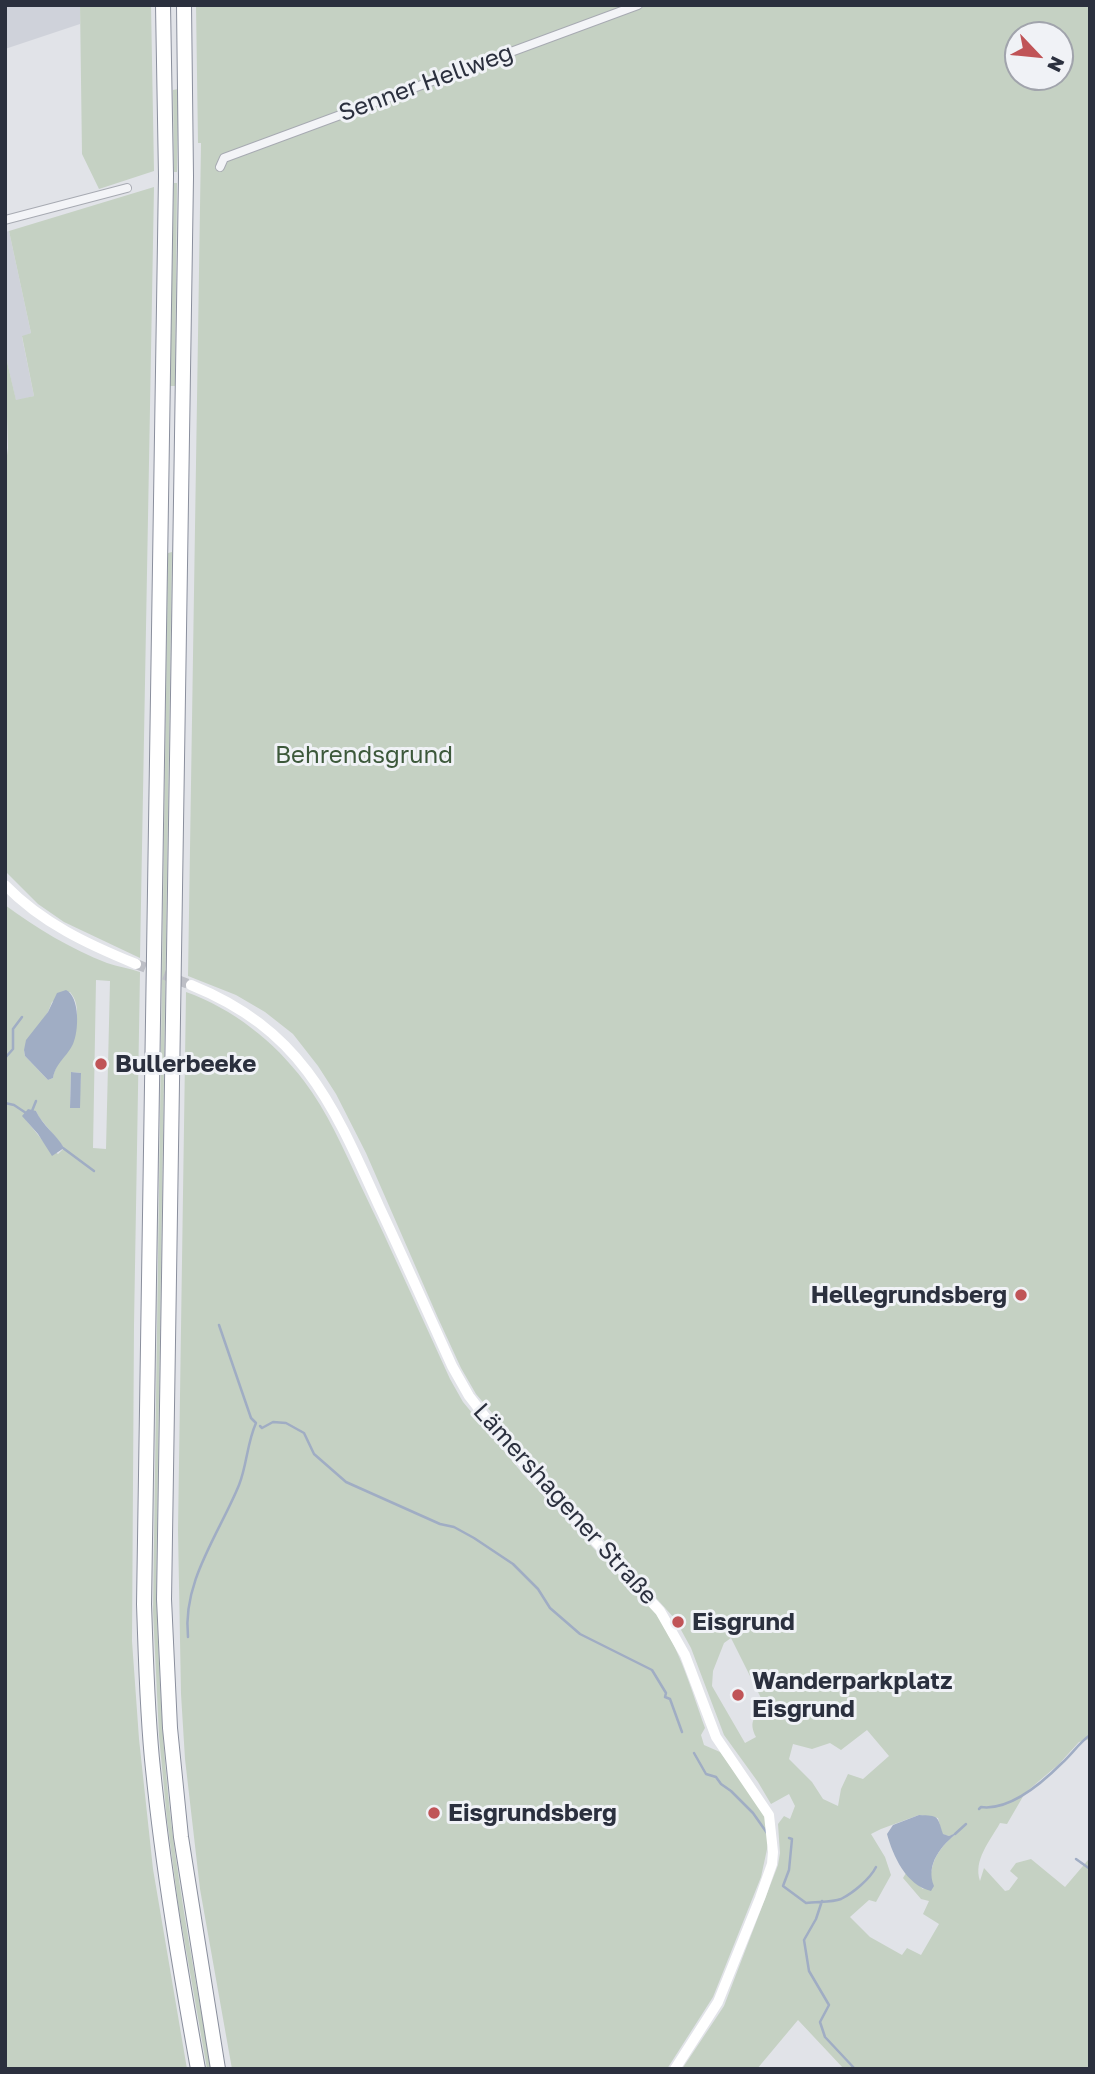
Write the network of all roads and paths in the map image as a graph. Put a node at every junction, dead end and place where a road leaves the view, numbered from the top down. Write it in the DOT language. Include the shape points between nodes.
graph roads {
  1 [pos="163,5"];
  2 [pos="184,5"];
  3 [pos="638,5"];
  4 [pos="220,167"];
  5 [pos="127,188"];
  6 [pos="5,220"];
  7 [pos="5,885"];
  8 [pos="135,964"];
  9 [pos="191,985"];
  10 [pos="198,2069"];
  11 [pos="218,2069"];
  12 [pos="675,2069"];
  1 -- 10 [label="highway" via="166,176 145,1642 167,1884"];
  2 -- 11 [label="highway" via="186,177 164,1535 174,1772"];
  3 -- 4 [label="street, Senner Hellweg" via="255,145 224,158"];
  5 -- 6 [label="street"];
  7 -- 8 [label="main road" via="67,933"];
  9 -- 12 [label="main road, Lämershagener Straße" via="262,1025 313,1076 356,1154 469,1396 522,1462 660,1611 685,1655 716,1737 769,1815 774,1852 760,1898 718,2002"];
}
